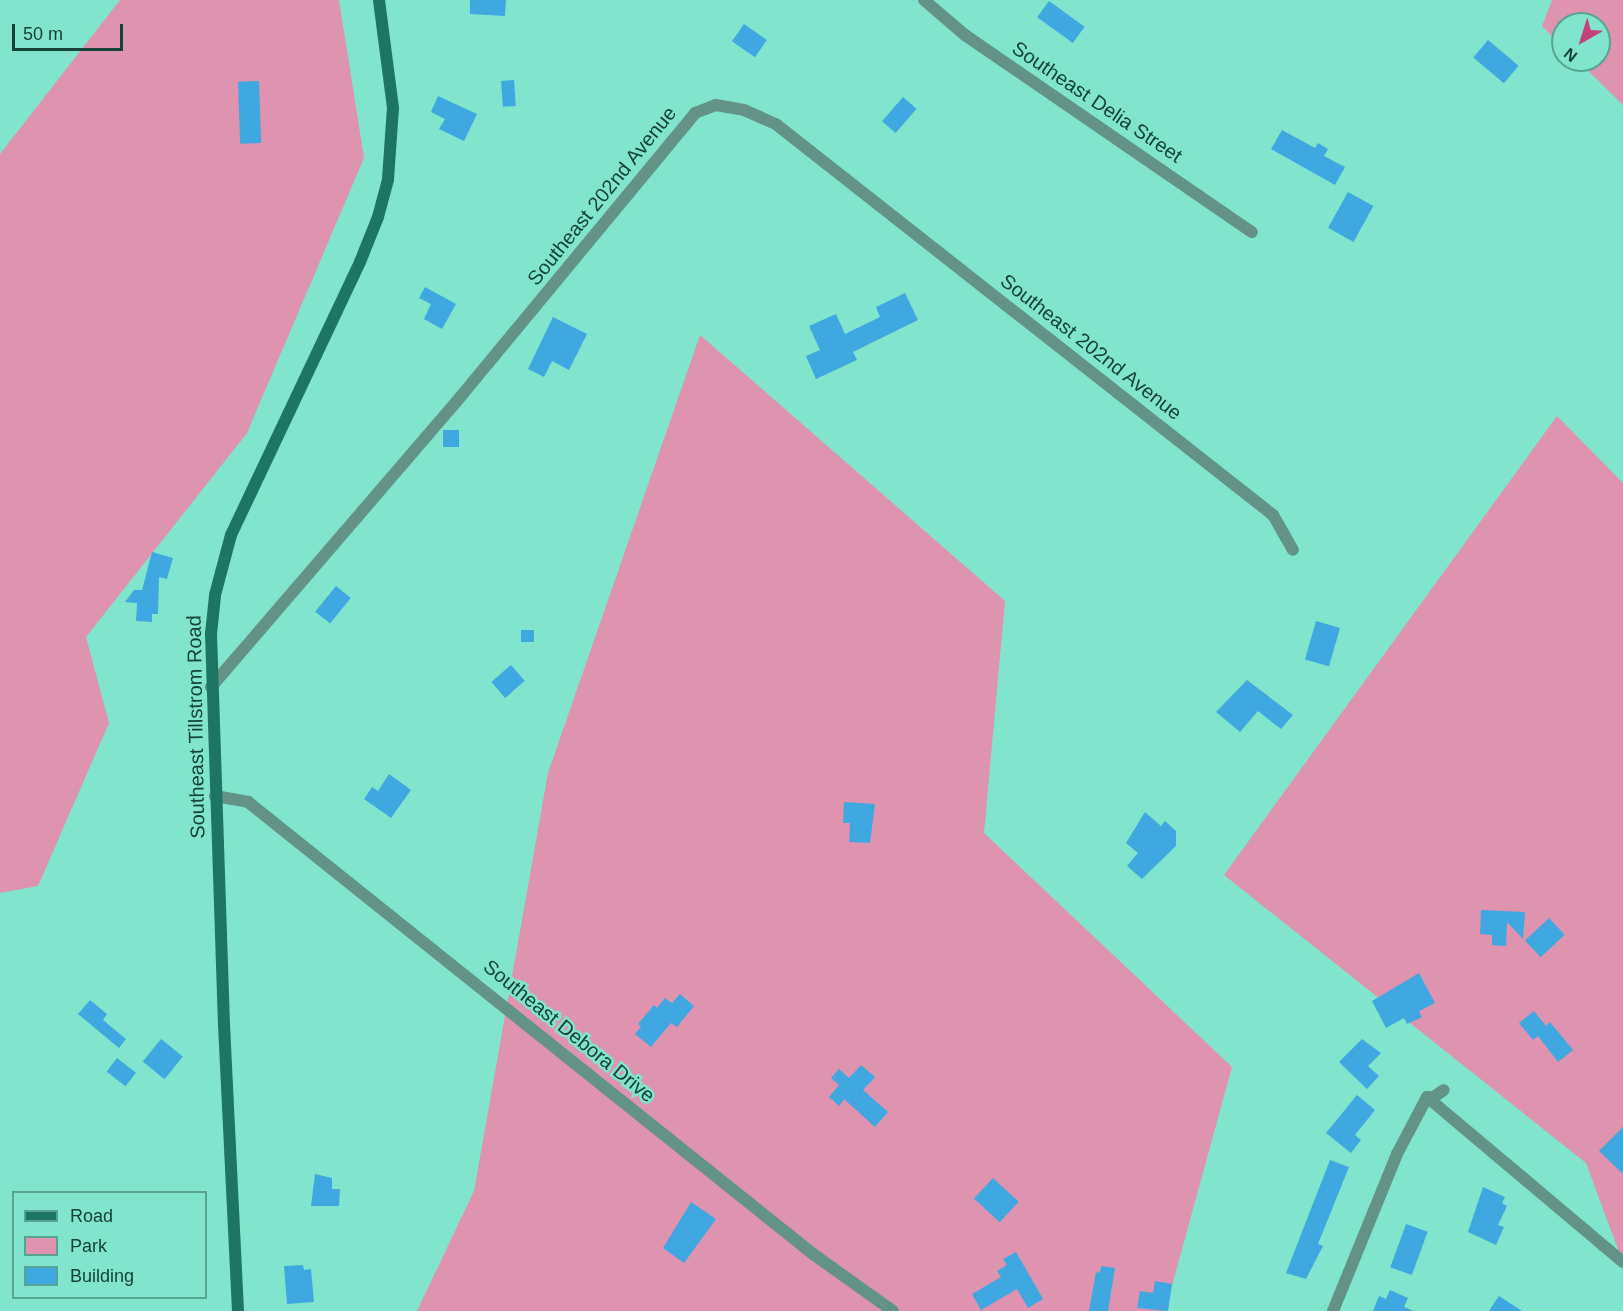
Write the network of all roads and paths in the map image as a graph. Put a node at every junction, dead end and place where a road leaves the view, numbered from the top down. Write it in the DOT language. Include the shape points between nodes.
graph roads {
  1 [pos="379,0"];
  2 [pos="924,0"];
  3 [pos="1252,232"];
  4 [pos="1293,550"];
  5 [pos="211,687"];
  6 [pos="215,796"];
  7 [pos="1444,1090"];
  8 [pos="1427,1097"];
  9 [pos="1623,1262"];
  10 [pos="238,1311"];
  11 [pos="893,1311"];
  12 [pos="1333,1311"];
  1 -- 5 [label="main road, Southeast Tillstrom Road" via="393,108 388,179 360,262 231,535 215,595"];
  2 -- 3 [label="street, Southeast Delia Street" via="965,35"];
  4 -- 5 [label="street, Southeast 202nd Avenue" via="1274,515 777,125 744,110 716,105 696,113 457,401"];
  5 -- 6 [label="main road, Southeast Tillstrom Road"];
  6 -- 10 [label="main road, Southeast Tillstrom Road"];
  6 -- 11 [label="street, Southeast Debora Drive" via="248,802 813,1254"];
  7 -- 8 [label="street"];
  8 -- 9 [label="street"];
  8 -- 12 [label="street" via="1397,1154"];
}
